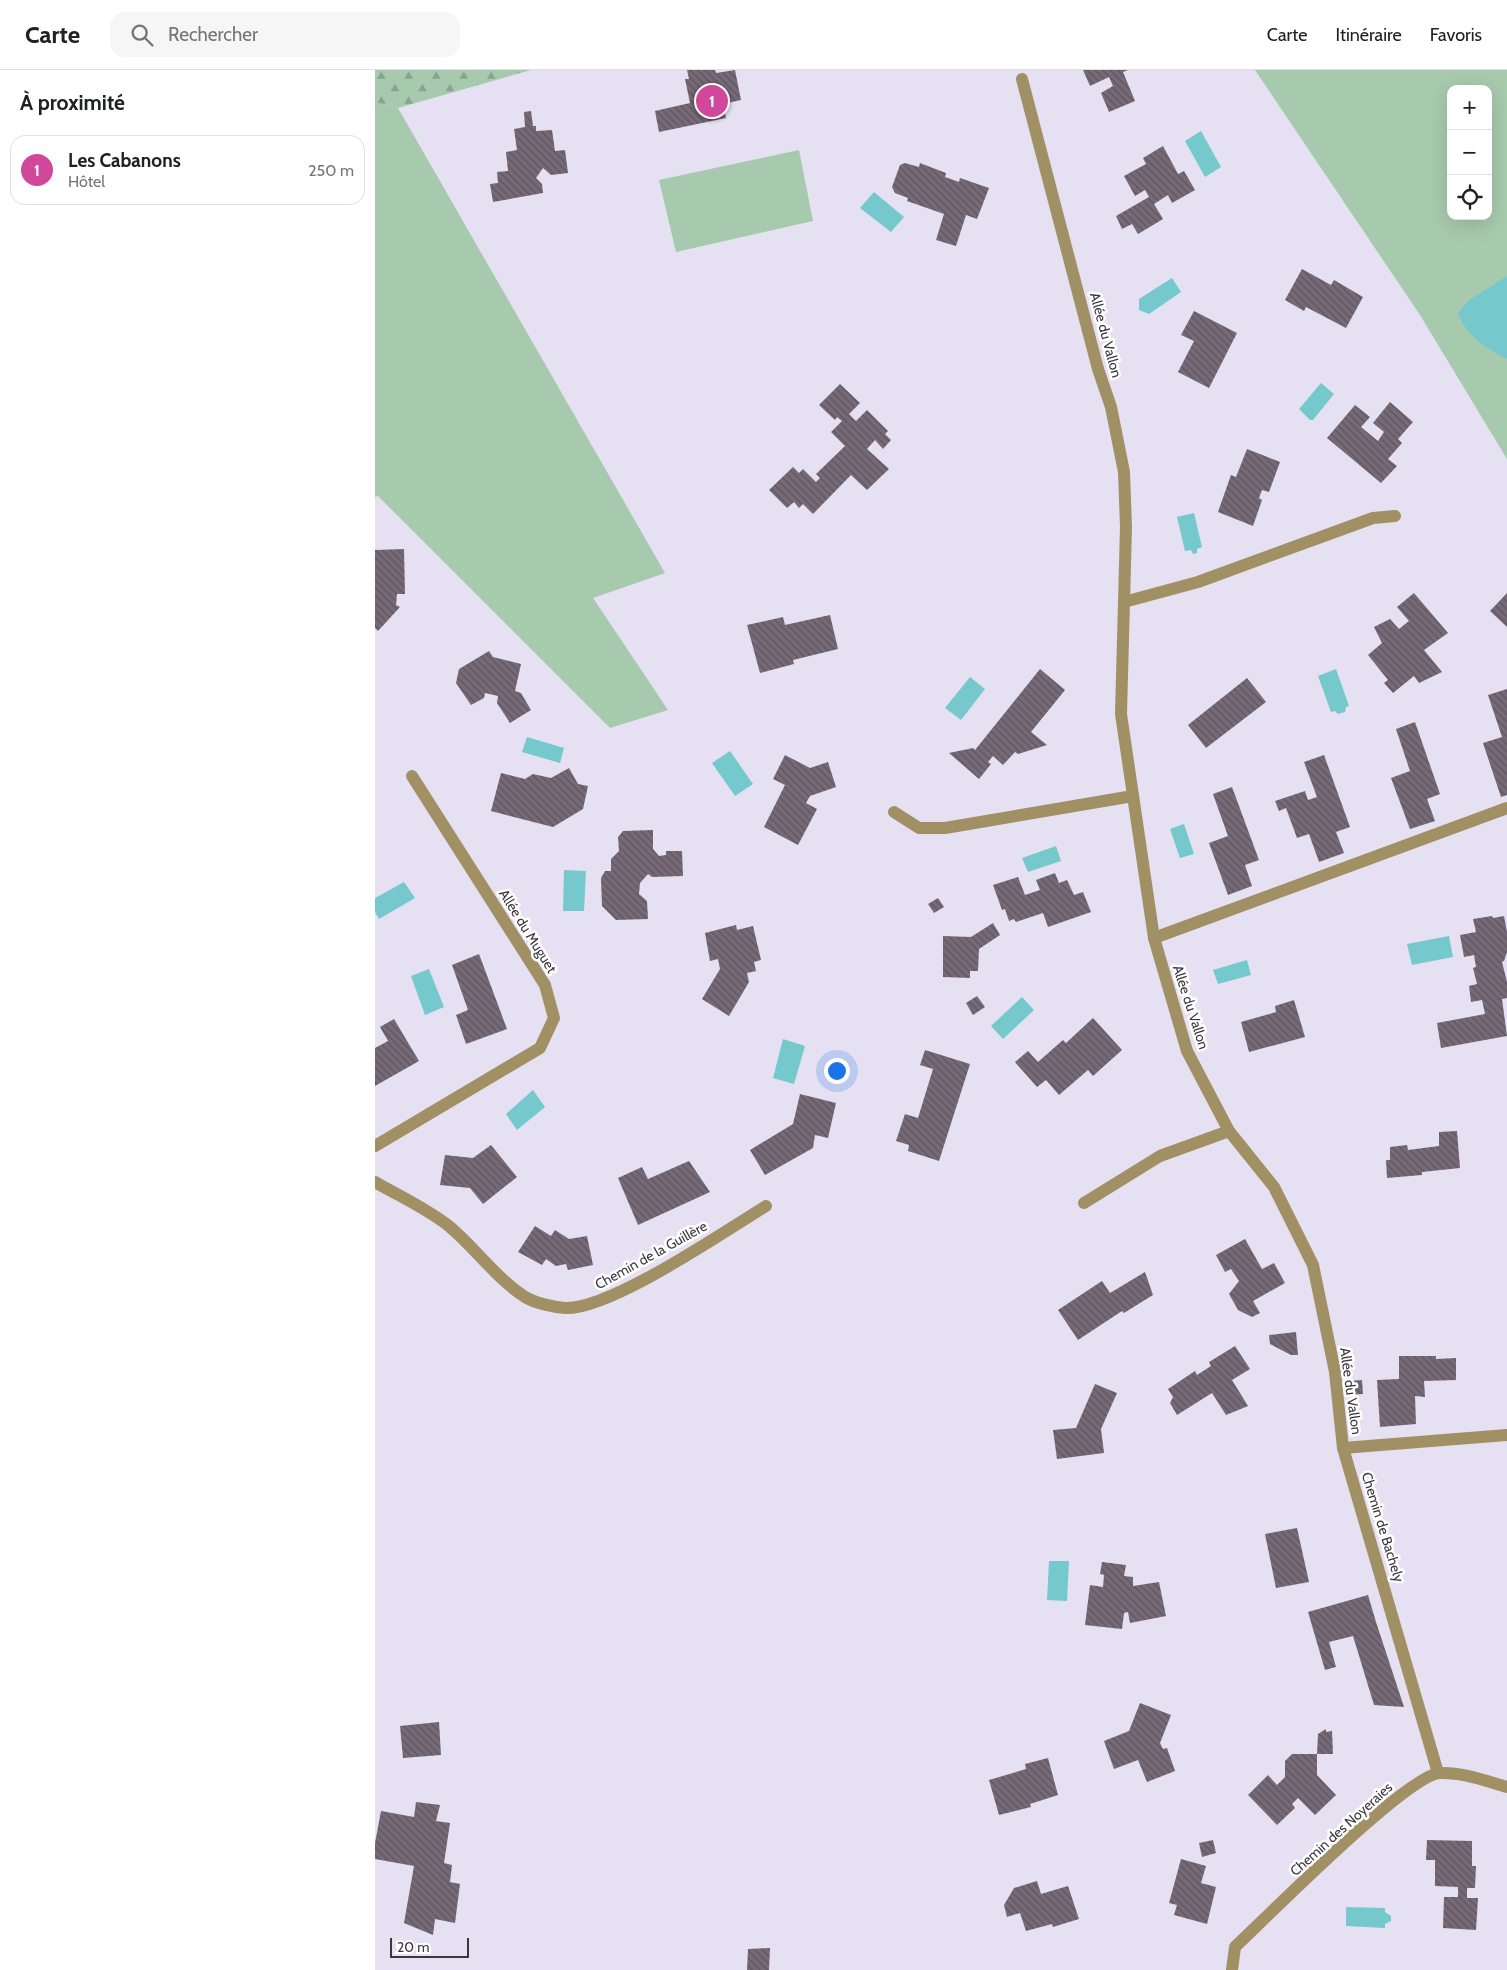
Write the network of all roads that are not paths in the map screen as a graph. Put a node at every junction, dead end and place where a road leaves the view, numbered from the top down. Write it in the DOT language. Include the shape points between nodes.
graph roads {
  1 [pos="1022,79"];
  2 [pos="1395,516"];
  3 [pos="1124,602"];
  4 [pos="412,776"];
  5 [pos="1133,796"];
  6 [pos="1507,808"];
  7 [pos="894,812"];
  8 [pos="1154,938"];
  9 [pos="1229,1131"];
  10 [pos="375,1146"];
  11 [pos="375,1182"];
  12 [pos="1084,1203"];
  13 [pos="766,1206"];
  14 [pos="1507,1435"];
  15 [pos="1343,1448"];
  16 [pos="1438,1773"];
  17 [pos="1507,1787"];
  18 [pos="1232,1970"];
  1 -- 3 [label="street, Allée du Vallon" via="1098,369 1111,407 1124,472"];
  2 -- 3 [label="street" via="1373,518 1198,582"];
  3 -- 5 [label="street, Allée du Vallon" via="1121,714"];
  4 -- 10 [label="street, Allée du Muguet" via="545,985 554,1018 540,1048"];
  5 -- 7 [label="street" via="945,828 919,828"];
  5 -- 8 [label="street, Allée du Vallon"];
  6 -- 8 [label="street"];
  8 -- 9 [label="street, Allée du Vallon" via="1187,1051"];
  9 -- 12 [label="street" via="1160,1156"];
  9 -- 15 [label="street, Allée du Vallon" via="1274,1187 1313,1265 1335,1372"];
  11 -- 13 [label="street, Chemin de la Guillère" via="449,1226 526,1298 566,1308 586,1305 621,1291"];
  14 -- 15 [label="street"];
  15 -- 16 [label="street, Chemin de Bachely"];
  16 -- 17 [label="street"];
  16 -- 18 [label="street, Chemin des Noyeraies" via="1401,1793 1242,1940 1235,1947"];
}
